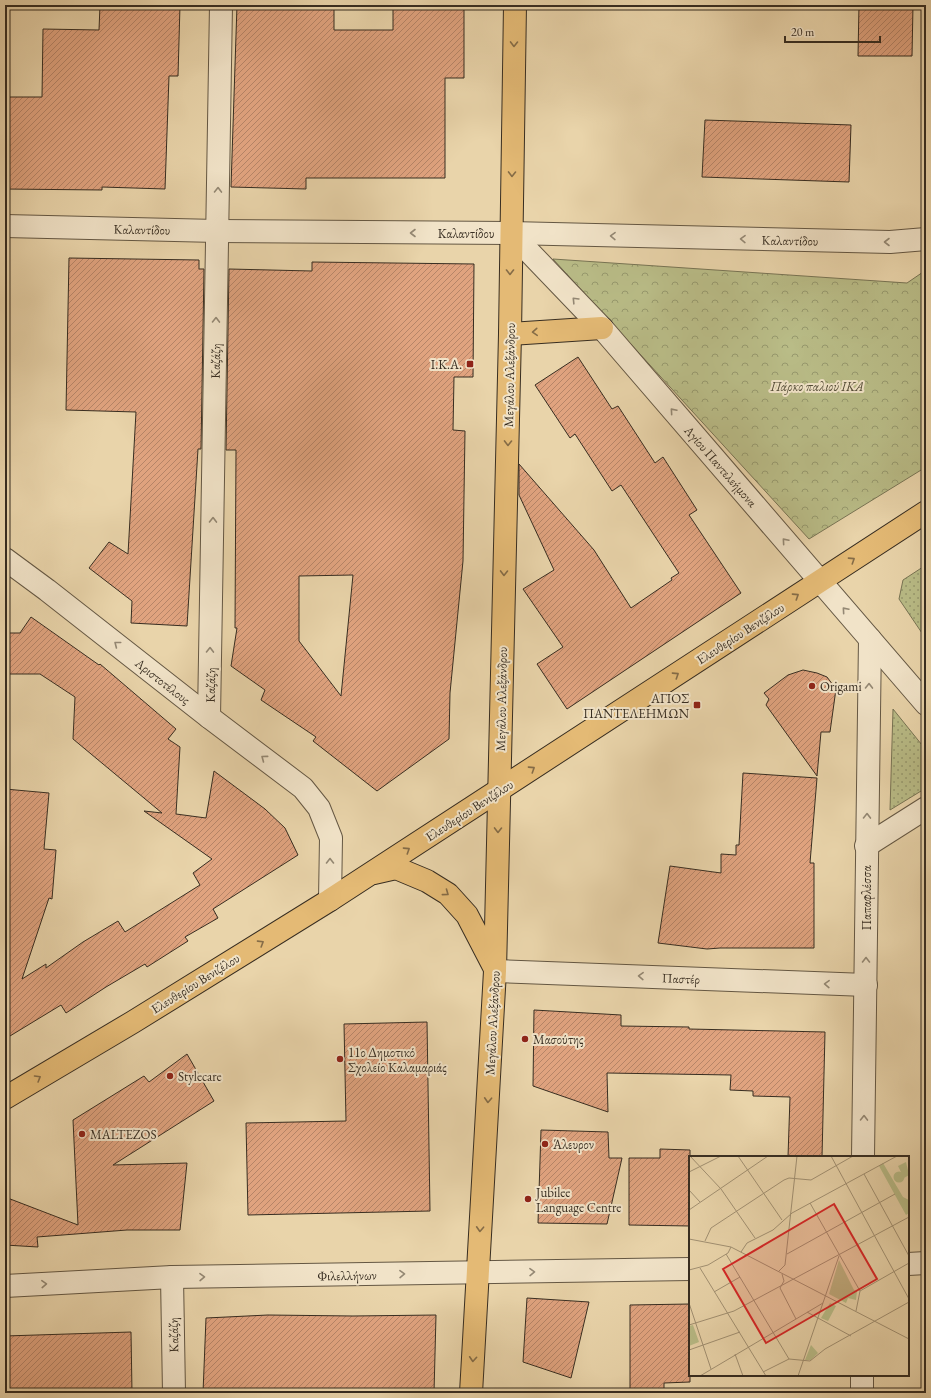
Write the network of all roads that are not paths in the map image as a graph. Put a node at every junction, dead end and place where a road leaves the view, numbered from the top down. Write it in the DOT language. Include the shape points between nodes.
graph roads {
  1 [pos="221,5"];
  2 [pos="515,5"];
  3 [pos="5,226"];
  4 [pos="217,231"];
  5 [pos="511,233"];
  6 [pos="926,239"];
  7 [pos="602,328"];
  8 [pos="510,334"];
  9 [pos="926,512"];
  10 [pos="5,559"];
  11 [pos="819,581"];
  12 [pos="870,640"];
  13 [pos="926,704"];
  14 [pos="210,717"];
  15 [pos="499,791"];
  16 [pos="926,808"];
  17 [pos="866,846"];
  18 [pos="371,873"];
  19 [pos="330,900"];
  20 [pos="495,971"];
  21 [pos="866,985"];
  22 [pos="5,1098"];
  23 [pos="863,1156"];
  24 [pos="926,1263"];
  25 [pos="909,1264"];
  26 [pos="689,1269"];
  27 [pos="478,1273"];
  28 [pos="172,1277"];
  29 [pos="5,1286"];
  30 [pos="862,1376"];
  31 [pos="174,1393"];
  32 [pos="471,1393"];
  33 [pos="862,1393"];
  4 -- 1 [label="street, Καζάζη, one-way"];
  2 -- 5 [label="main road, Μεγάλου Αλεξάνδρου, one-way"];
  3 -- 4 [label="street, Καλαντίδου"];
  5 -- 4 [label="street, Καλαντίδου, one-way"];
  14 -- 4 [label="street, Καζάζη, one-way"];
  6 -- 5 [label="street, Καλαντίδου, one-way" via="890,242"];
  7 -- 5 [label="street, Αγίου Παντελεήμονα, one-way"];
  5 -- 8 [label="main road, Μεγάλου Αλεξάνδρου, one-way"];
  7 -- 8 [label="main road, one-way"];
  11 -- 7 [label="street, Αγίου Παντελεήμονα, one-way"];
  8 -- 15 [label="main road, Μεγάλου Αλεξάνδρου, one-way"];
  11 -- 9 [label="main road, Ελευθερίου Βενιζέλου, one-way"];
  14 -- 10 [label="street, Αριστοτέλους, one-way"];
  12 -- 11 [label="street, Αγίου Παντελεήμονα, one-way"];
  15 -- 11 [label="main road, Ελευθερίου Βενιζέλου, one-way"];
  12 -- 13 [label="street, Αγίου Παντελεήμονα"];
  17 -- 12 [label="street, Παπαφλέσσα, one-way"];
  19 -- 14 [label="street, Αριστοτέλους, one-way" via="331,838 319,808 303,788"];
  18 -- 15 [label="main road, Ελευθερίου Βενιζέλου, one-way"];
  15 -- 20 [label="main road, Μεγάλου Αλεξάνδρου, one-way"];
  16 -- 17 [label="street"];
  21 -- 17 [label="street, Παπαφλέσσα, one-way"];
  18 -- 19 [label="main road, Ελευθερίου Βενιζέλου"];
  18 -- 20 [label="main road, one-way" via="396,868 448,894 467,915"];
  22 -- 19 [label="main road, Ελευθερίου Βενιζέλου, one-way"];
  21 -- 20 [label="street, Παστέρ, one-way"];
  20 -- 27 [label="main road, Μεγάλου Αλεξάνδρου, one-way"];
  23 -- 21 [label="street, Παπαφλέσσα, one-way"];
  24 -- 25 [label="street"];
  27 -- 26 [label="street, Φιλελλήνων, one-way"];
  28 -- 27 [label="street, Φιλελλήνων, one-way"];
  27 -- 32 [label="main road, Μεγάλου Αλεξάνδρου, one-way"];
  29 -- 28 [label="street, Φιλελλήνων, one-way"];
  28 -- 31 [label="street, Καζάζη"];
  30 -- 33 [label="street"];
}
